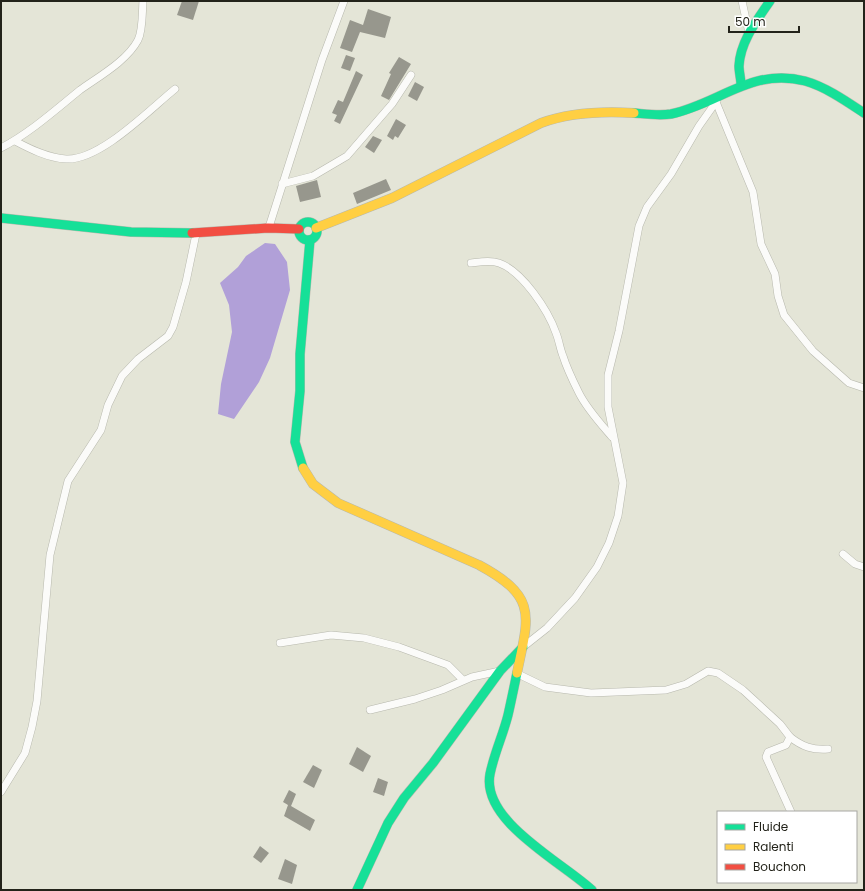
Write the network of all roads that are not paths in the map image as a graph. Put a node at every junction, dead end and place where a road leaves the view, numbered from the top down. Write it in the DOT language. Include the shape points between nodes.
graph roads {
  1 [pos="143,1"];
  2 [pos="344,1"];
  3 [pos="742,1"];
  4 [pos="770,1"];
  5 [pos="749,33"];
  6 [pos="411,75"];
  7 [pos="741,85"];
  8 [pos="175,89"];
  9 [pos="716,99"];
  10 [pos="864,113"];
  11 [pos="15,141"];
  12 [pos="1,148"];
  13 [pos="282,184"];
  14 [pos="1,218"];
  15 [pos="269,226"];
  16 [pos="316,228"];
  17 [pos="299,229"];
  18 [pos="196,234"];
  19 [pos="310,240"];
  20 [pos="471,264"];
  21 [pos="864,388"];
  22 [pos="614,439"];
  23 [pos="843,554"];
  24 [pos="864,568"];
  25 [pos="280,643"];
  26 [pos="523,647"];
  27 [pos="500,671"];
  28 [pos="518,674"];
  29 [pos="463,680"];
  30 [pos="370,710"];
  31 [pos="790,737"];
  32 [pos="828,749"];
  33 [pos="1,792"];
  34 [pos="791,811"];
  35 [pos="357,890"];
  36 [pos="592,890"];
  1 -- 11 [label="street" via="140,32 133,48 113,68"];
  2 -- 13 [label="street"];
  3 -- 5 [label="street"];
  4 -- 5 [label="main road"];
  5 -- 7 [label="main road" via="739,66"];
  6 -- 13 [label="street" via="392,104 347,156 313,176"];
  7 -- 9 [label="main road"];
  7 -- 10 [label="main road" via="774,76 795,77 816,84"];
  8 -- 11 [label="street" via="110,142 81,157 54,157"];
  9 -- 16 [label="main road" via="674,113 655,116 582,113 550,119 432,179 345,219"];
  9 -- 21 [label="street" via="752,192 761,244 775,274 784,315 813,351 849,382"];
  9 -- 22 [label="street" via="671,174 642,216 608,375 608,407"];
  11 -- 12 [label="street"];
  13 -- 15 [label="street"];
  14 -- 18 [label="main road" via="163,234"];
  15 -- 17 [label="main road"];
  15 -- 18 [label="main road"];
  16 -- 17 [label="main road" via="308,222 303,223"];
  16 -- 19 [label="main road" via="314,237"];
  17 -- 19 [label="main road" via="301,236 305,240"];
  18 -- 33 [label="street" via="173,327 168,336 138,359 122,376 108,405 101,430 68,481 50,555 37,701 32,726 25,753"];
  19 -- 26 [label="main road" via="295,442 303,468 313,484 338,503 501,577 514,588 523,603 527,624"];
  20 -- 22 [label="street" via="483,261 499,263 517,274 531,291 546,310 580,395"];
  22 -- 26 [label="street" via="623,491 609,543 597,567 575,598 548,628"];
  23 -- 24 [label="street"];
  25 -- 29 [label="street" via="331,635 364,638 399,647 448,665"];
  26 -- 27 [label="main road"];
  26 -- 28 [label="main road"];
  27 -- 29 [label="street"];
  27 -- 35 [label="main road" via="433,763 404,798 388,823"];
  28 -- 31 [label="street" via="545,687 591,694 666,690 686,684 708,671 718,673 743,690 780,724"];
  28 -- 36 [label="main road" via="490,775 492,794 501,814 513,829"];
  29 -- 30 [label="street" via="415,699"];
  31 -- 32 [label="street" via="813,750"];
  31 -- 34 [label="street" via="786,745 768,752 766,757"];
}
